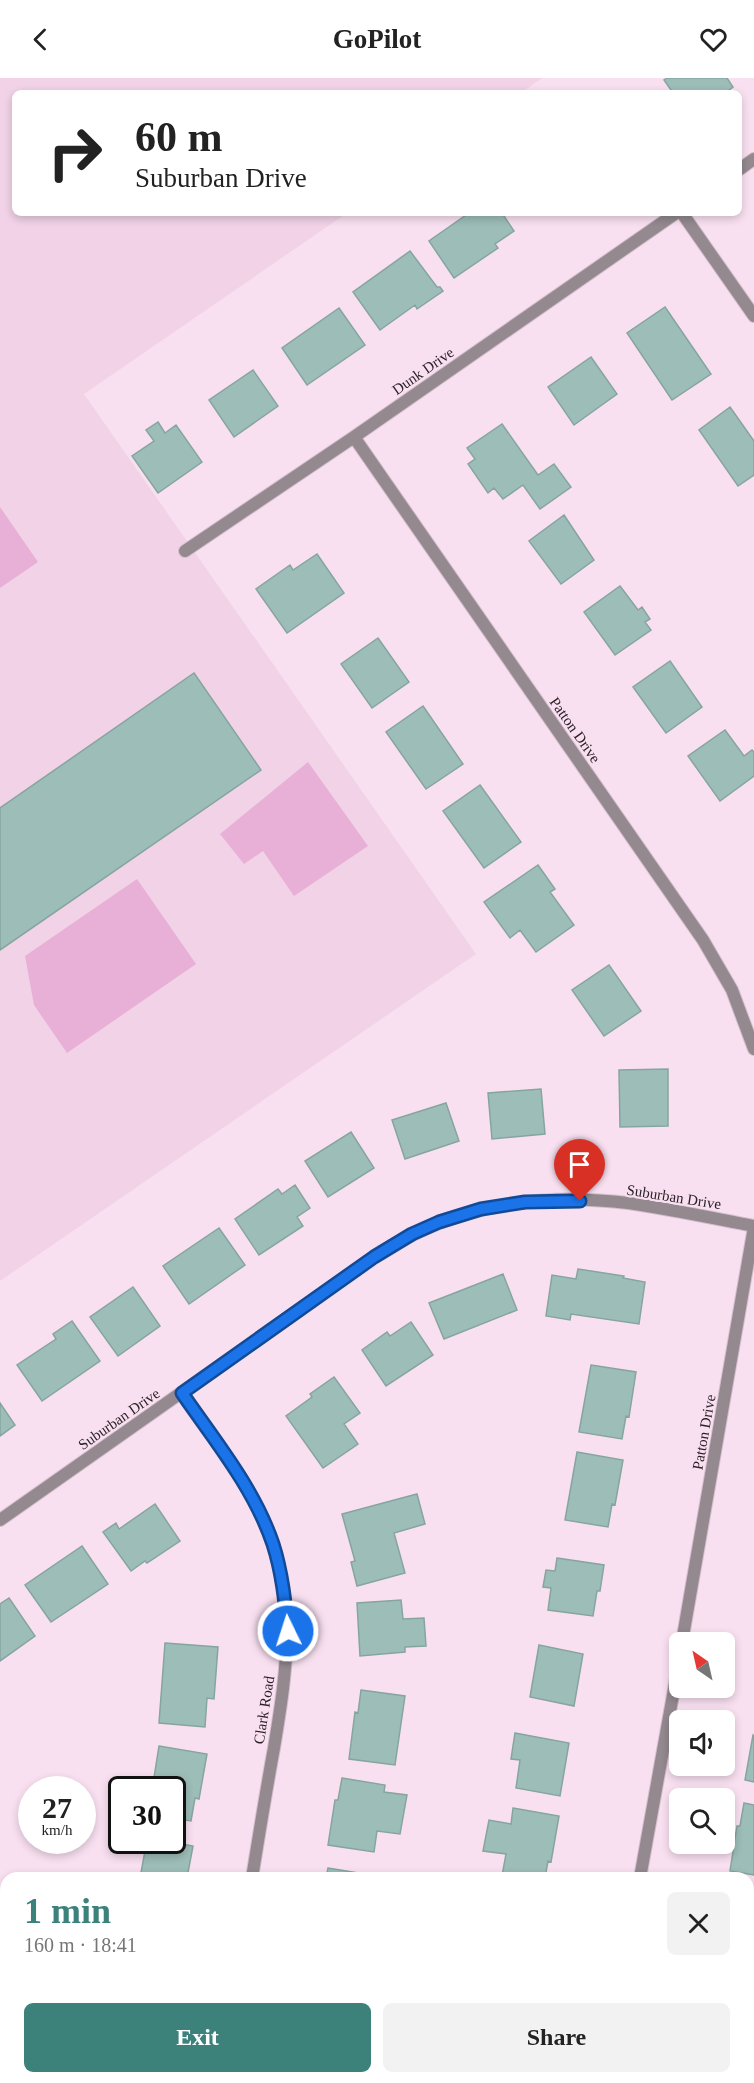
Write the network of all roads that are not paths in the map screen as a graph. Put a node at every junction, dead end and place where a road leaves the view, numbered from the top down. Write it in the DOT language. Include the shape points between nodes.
graph roads {
  1 [pos="672,216"];
  2 [pos="684,216"];
  3 [pos="754,315"];
  4 [pos="354,437"];
  5 [pos="185,551"];
  6 [pos="754,1049"];
  7 [pos="754,1226"];
  8 [pos="182,1393"];
  9 [pos="0,1520"];
  10 [pos="684,1632"];
  11 [pos="672,1698"];
  12 [pos="253,1872"];
  13 [pos="641,1872"];
  1 -- 4 [label="street, Dunk Drive"];
  2 -- 3 [label="street"];
  4 -- 5 [label="street, Dunk Drive"];
  4 -- 6 [label="street, Patton Drive" via="703,940 732,990"];
  7 -- 8 [label="street, Suburban Drive" via="601,1201 518,1202 467,1213 399,1241"];
  7 -- 10 [label="street, Patton Drive"];
  8 -- 9 [label="street, Suburban Drive"];
  8 -- 12 [label="street, Clark Road" via="255,1504 273,1545 286,1602 286,1674"];
  11 -- 13 [label="street"];
}
